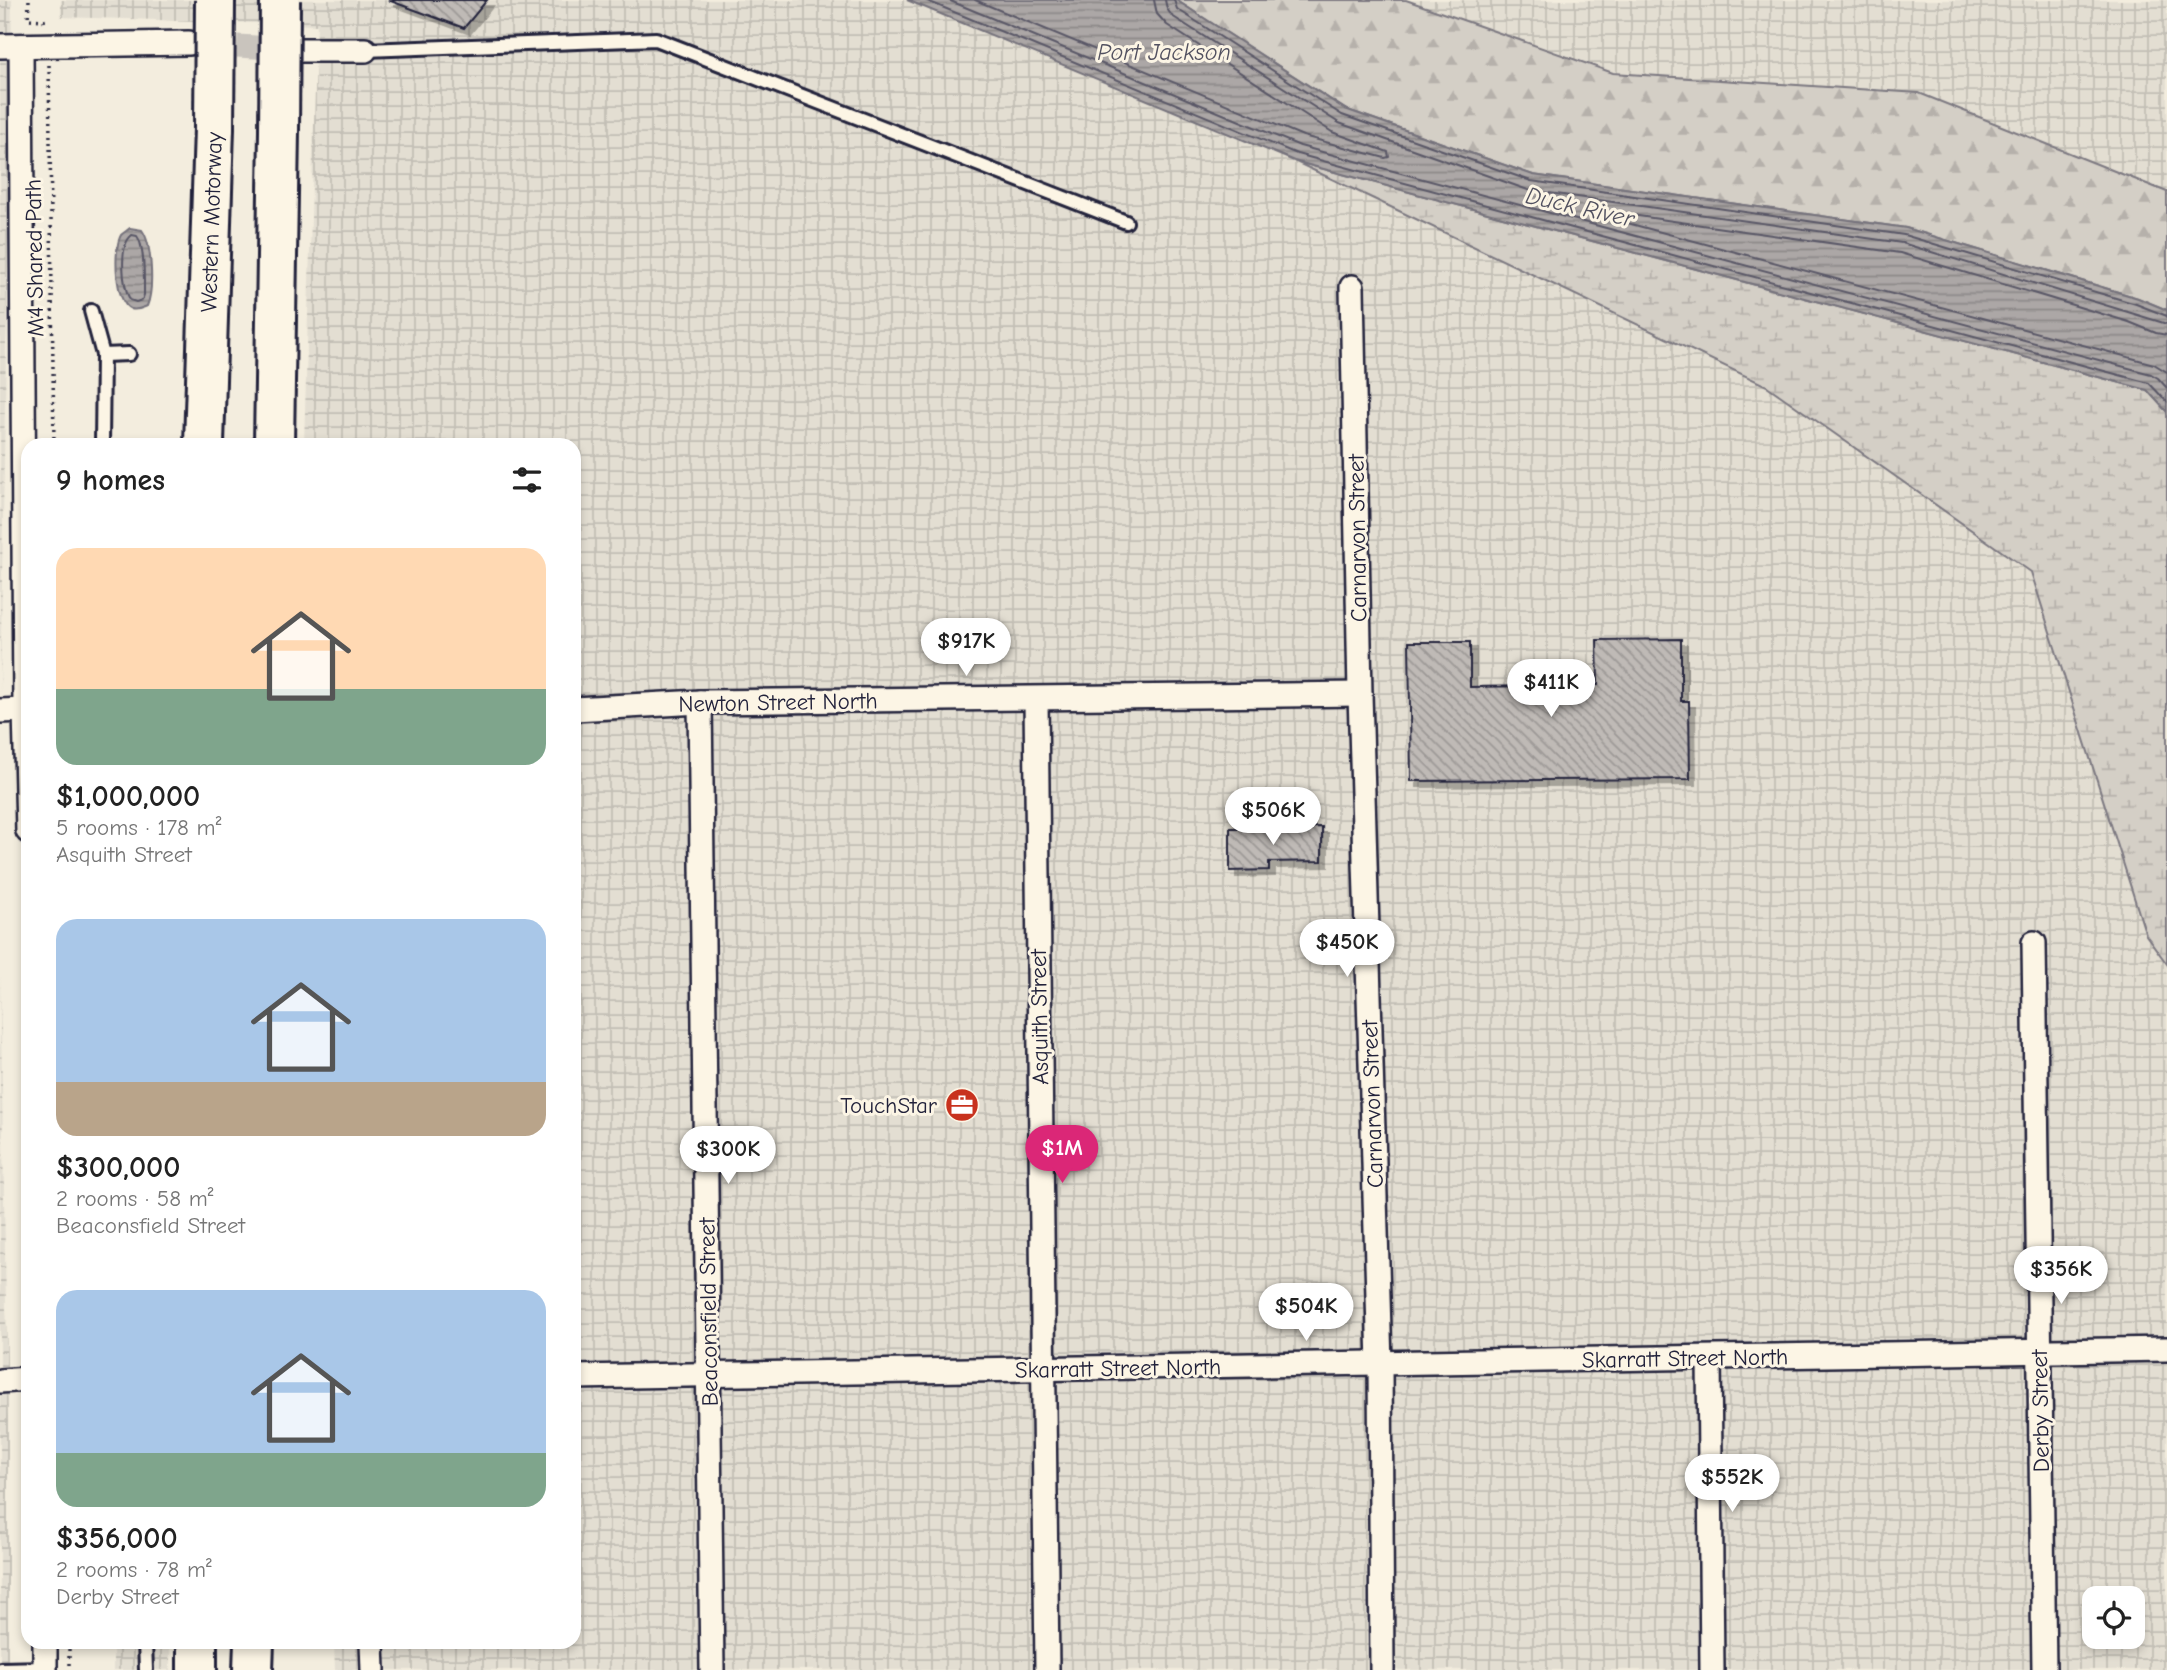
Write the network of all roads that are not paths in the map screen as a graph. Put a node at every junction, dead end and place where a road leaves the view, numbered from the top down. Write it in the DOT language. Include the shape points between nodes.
graph roads {
  1 [pos="215,0"];
  2 [pos="280,0"];
  3 [pos="190,43"];
  4 [pos="10,46"];
  5 [pos="301,50"];
  6 [pos="365,50"];
  7 [pos="1126,222"];
  8 [pos="1352,287"];
  9 [pos="91,311"];
  10 [pos="129,354"];
  11 [pos="103,355"];
  12 [pos="200,433"];
  13 [pos="102,438"];
  14 [pos="274,438"];
  15 [pos="21,463"];
  16 [pos="1360,694"];
  17 [pos="1036,700"];
  18 [pos="700,702"];
  19 [pos="581,709"];
  20 [pos="21,710"];
  21 [pos="0,711"];
  22 [pos="2034,943"];
  23 [pos="2167,1349"];
  24 [pos="2040,1352"];
  25 [pos="1709,1358"];
  26 [pos="1380,1364"];
  27 [pos="1042,1369"];
  28 [pos="709,1375"];
  29 [pos="581,1377"];
  30 [pos="21,1380"];
  31 [pos="0,1381"];
  32 [pos="45,1649"];
  33 [pos="145,1649"];
  34 [pos="197,1649"];
  35 [pos="254,1649"];
  36 [pos="372,1649"];
  37 [pos="0,1669"];
  38 [pos="45,1669"];
  39 [pos="146,1670"];
  40 [pos="197,1670"];
  41 [pos="253,1670"];
  42 [pos="373,1670"];
  43 [pos="712,1670"];
  44 [pos="1047,1670"];
  45 [pos="1382,1670"];
  46 [pos="1712,1670"];
  47 [pos="2044,1670"];
  1 -- 12 [label="highway, Western Motorway, bridge"];
  2 -- 14 [label="highway, bridge"];
  3 -- 4 [label="street"];
  4 -- 15 [label="street"];
  5 -- 6 [label="street"];
  6 -- 7 [label="lane" via="656,40"];
  8 -- 16 [label="street, Carnarvon Street"];
  9 -- 11 [label="lane"];
  10 -- 11 [label="lane"];
  11 -- 13 [label="lane"];
  16 -- 17 [label="street, Newton Street North"];
  16 -- 26 [label="street, Carnarvon Street"];
  17 -- 18 [label="street, Newton Street North"];
  17 -- 27 [label="street, Asquith Street"];
  18 -- 19 [label="street, Newton Street North"];
  18 -- 28 [label="street, Beaconsfield Street"];
  20 -- 21 [label="street"];
  22 -- 24 [label="street, Derby Street"];
  23 -- 24 [label="street, Skarratt Street North"];
  24 -- 25 [label="street, Skarratt Street North"];
  24 -- 47 [label="street, Derby Street"];
  25 -- 26 [label="street, Skarratt Street North"];
  25 -- 46 [label="street"];
  26 -- 27 [label="street, Skarratt Street North"];
  26 -- 45 [label="street, Carnarvon Street"];
  27 -- 28 [label="street, Skarratt Street North"];
  27 -- 44 [label="street, Asquith Street"];
  28 -- 29 [label="street, Skarratt Street North"];
  28 -- 43 [label="street, Beaconsfield Street"];
  30 -- 31 [label="street"];
  32 -- 38 [label="street"];
  33 -- 39 [label="lane"];
  34 -- 40 [label="highway"];
  35 -- 41 [label="highway"];
  36 -- 42 [label="street"];
  37 -- 38 [label="lane"];
}
